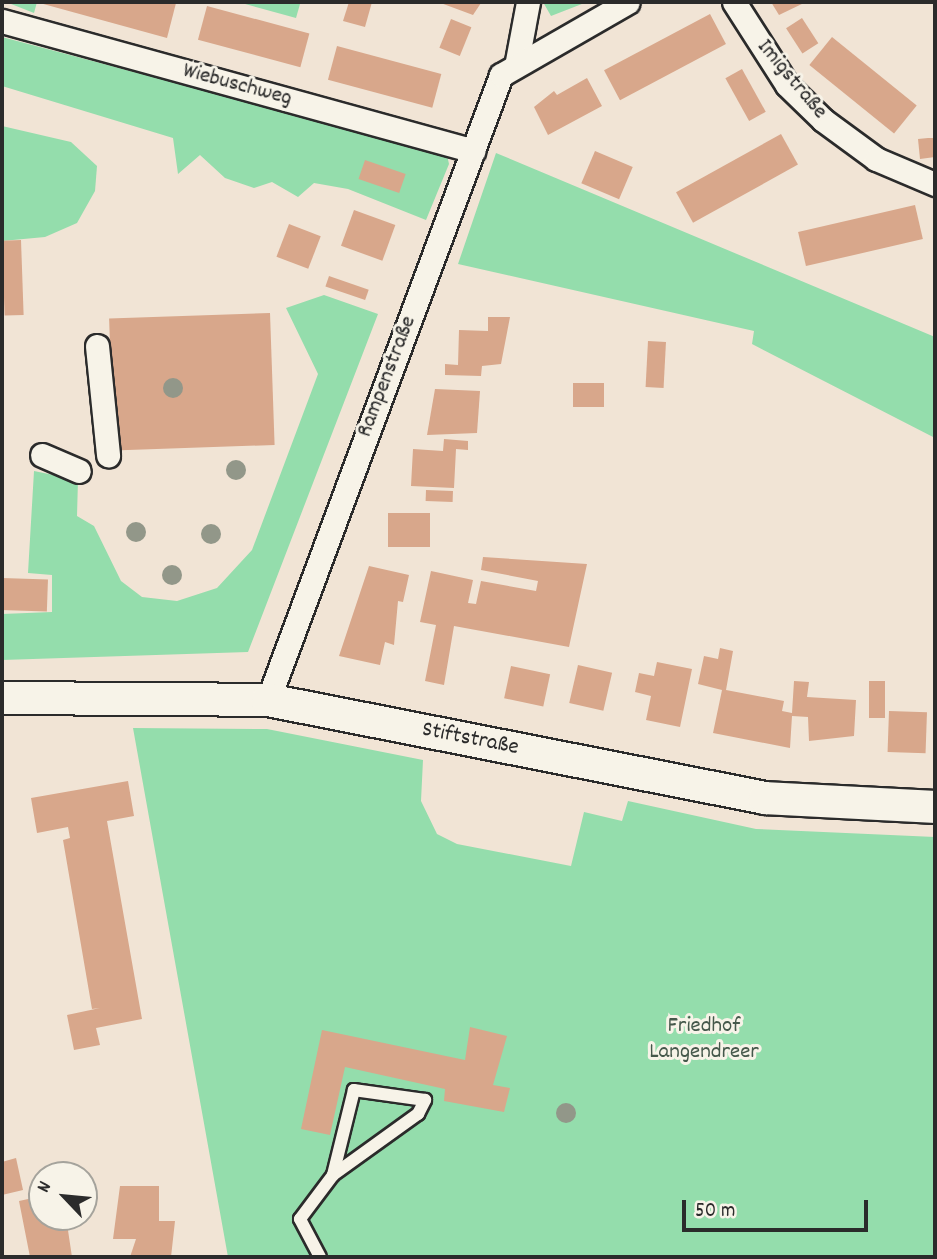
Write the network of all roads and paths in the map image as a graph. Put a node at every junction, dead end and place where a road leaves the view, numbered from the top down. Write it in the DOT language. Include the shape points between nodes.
graph roads {
  1 [pos="528,2"];
  2 [pos="628,2"];
  3 [pos="734,2"];
  4 [pos="2,21"];
  5 [pos="517,61"];
  6 [pos="473,151"];
  7 [pos="935,184"];
  8 [pos="97,346"];
  9 [pos="42,455"];
  10 [pos="108,455"];
  11 [pos="79,471"];
  12 [pos="2,698"];
  13 [pos="268,700"];
  14 [pos="935,807"];
  15 [pos="333,1175"];
  16 [pos="320,1257"];
  1 -- 5 [label="street, Rampenstraße"];
  2 -- 5 [label="street, Rampenstraße"];
  3 -- 7 [label="street, Imigstraße" via="779,74 823,120 876,159"];
  4 -- 6 [label="street, Wiebuschweg"];
  5 -- 6 [label="street, Rampenstraße" via="502,75"];
  6 -- 13 [label="street, Rampenstraße"];
  8 -- 10 [label="street"];
  9 -- 11 [label="street"];
  12 -- 13 [label="street, Stiftstraße"];
  13 -- 14 [label="street, Stiftstraße" via="765,798"];
  15 -- 15 [label="lane" via="418,1114 425,1100 354,1090"];
  15 -- 16 [label="lane" via="300,1219"];
}
